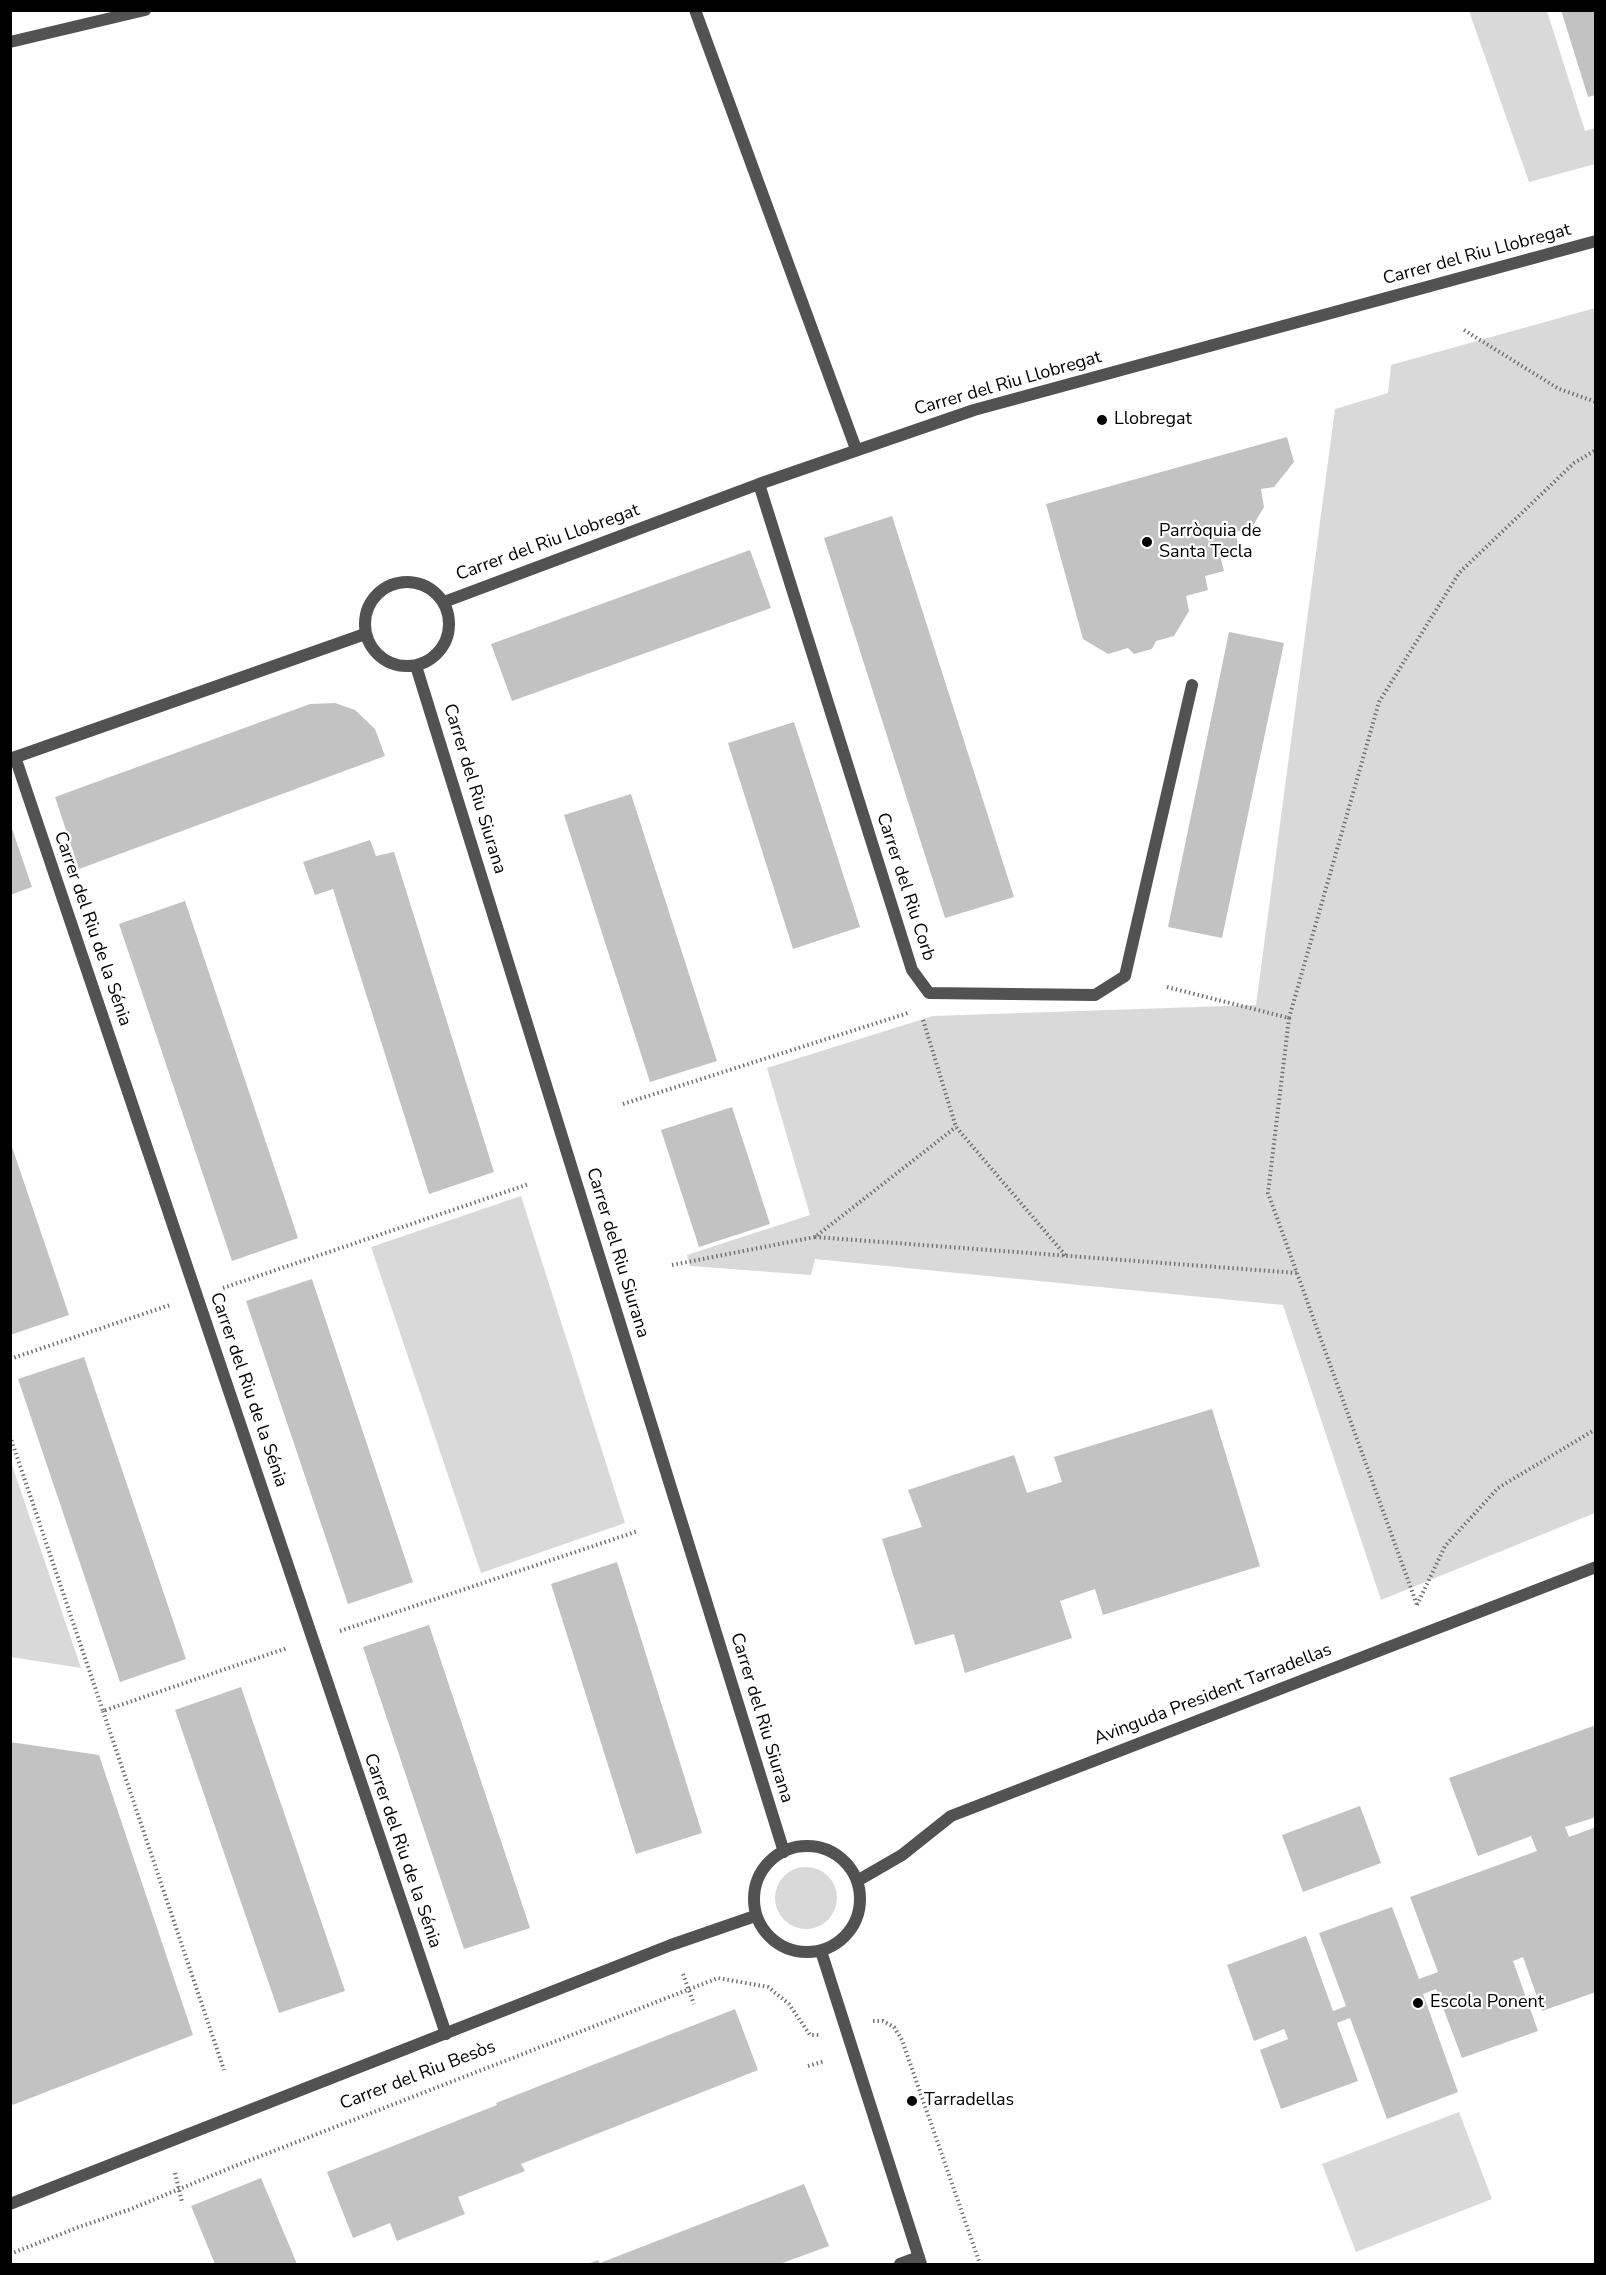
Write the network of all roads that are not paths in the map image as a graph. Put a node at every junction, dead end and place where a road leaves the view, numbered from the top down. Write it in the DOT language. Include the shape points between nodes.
graph roads {
  1 [pos="145,10"];
  2 [pos="695,10"];
  3 [pos="10,42"];
  4 [pos="1596,241"];
  5 [pos="856,449"];
  6 [pos="759,484"];
  7 [pos="444,602"];
  8 [pos="365,634"];
  9 [pos="416,666"];
  10 [pos="1192,686"];
  11 [pos="13,758"];
  12 [pos="1596,1567"];
  13 [pos="784,1851"];
  14 [pos="857,1881"];
  15 [pos="755,1916"];
  16 [pos="821,1951"];
  17 [pos="446,2034"];
  18 [pos="10,2204"];
  19 [pos="920,2261"];
  20 [pos="900,2265"];
  1 -- 3 [label="street"];
  2 -- 5 [label="street"];
  4 -- 5 [label="street, Carrer del Riu Llobregat" via="974,410"];
  5 -- 6 [label="street, Carrer del Riu Llobregat"];
  6 -- 7 [label="street, Carrer del Riu Llobregat"];
  6 -- 10 [label="street, Carrer del Riu Corb" via="912,970 929,993 1095,995 1125,976"];
  7 -- 8 [label="street" via="424,585 399,581 371,600 364,616"];
  7 -- 9 [label="street" via="449,621 446,641 429,661"];
  8 -- 9 [label="street" via="372,649 384,660 399,666"];
  8 -- 11 [label="street"];
  9 -- 13 [label="street, Carrer del Riu Siurana"];
  11 -- 17 [label="street, Carrer del Riu de la Sénia"];
  12 -- 14 [label="street, Avinguda President Tarradellas" via="951,1816 902,1855"];
  13 -- 14 [label="street" via="806,1846 821,1848 847,1864"];
  13 -- 15 [label="street" via="762,1870 755,1885"];
  14 -- 16 [label="street" via="857,1917 849,1932"];
  15 -- 16 [label="street" via="768,1936 782,1947 800,1953"];
  15 -- 17 [label="street, Carrer del Riu Besòs"];
  16 -- 19 [label="street"];
  17 -- 18 [label="street, Carrer del Riu Besòs"];
  19 -- 20 [label="street"];
}
